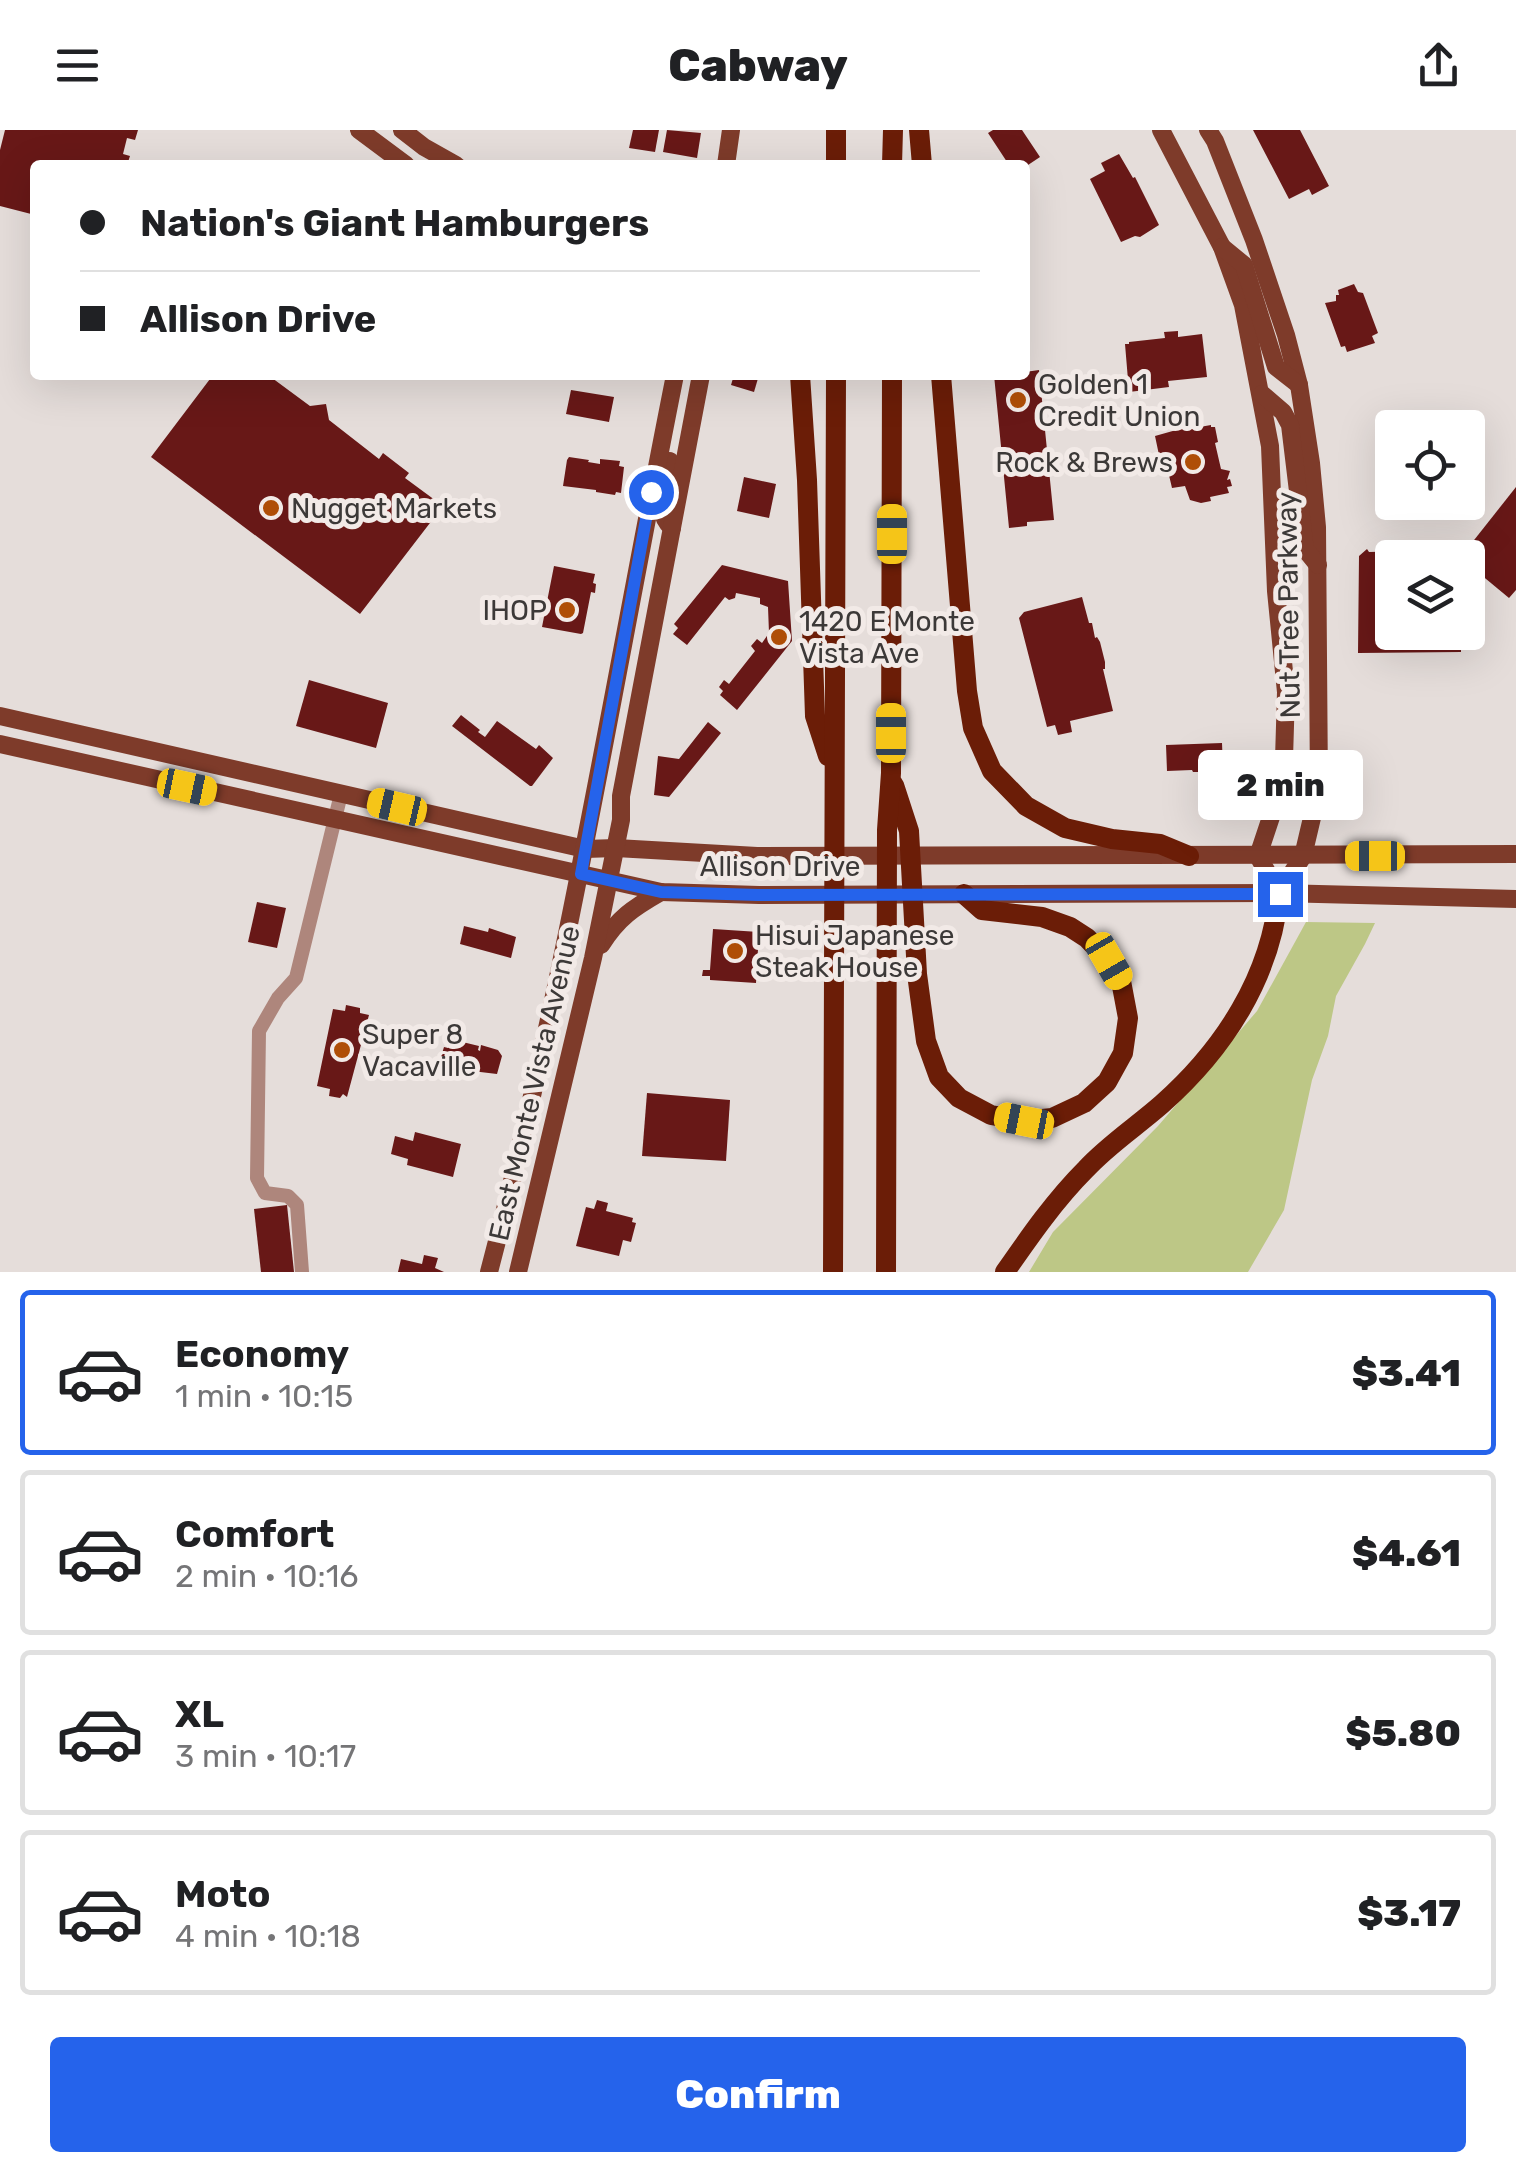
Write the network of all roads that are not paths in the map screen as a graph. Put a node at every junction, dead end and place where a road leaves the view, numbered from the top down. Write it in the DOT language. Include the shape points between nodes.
graph roads {
  1 [pos="359,130"];
  2 [pos="378,130"];
  3 [pos="402,130"];
  4 [pos="731,130"];
  5 [pos="836,130"];
  6 [pos="893,130"];
  7 [pos="918,130"];
  8 [pos="1161,130"];
  9 [pos="1208,130"];
  10 [pos="399,160"];
  11 [pos="448,160"];
  12 [pos="727,160"];
  13 [pos="836,160"];
  14 [pos="892,160"];
  15 [pos="921,160"];
  16 [pos="1222,247"];
  17 [pos="674,380"];
  18 [pos="700,380"];
  19 [pos="800,380"];
  20 [pos="836,380"];
  21 [pos="892,380"];
  22 [pos="941,380"];
  23 [pos="1299,385"];
  24 [pos="1262,394"];
  25 [pos="668,411"];
  26 [pos="645,521"];
  27 [pos="672,528"];
  28 [pos="1318,565"];
  29 [pos="655,617"];
  30 [pos="0,716"];
  31 [pos="0,744"];
  32 [pos="891,773"];
  33 [pos="834,778"];
  34 [pos="342,794"];
  35 [pos="336,820"];
  36 [pos="616,848"];
  37 [pos="585,849"];
  38 [pos="1516,854"];
  39 [pos="1189,856"];
  40 [pos="1258,856"];
  41 [pos="1303,856"];
  42 [pos="581,874"];
  43 [pos="609,881"];
  44 [pos="661,892"];
  45 [pos="964,894"];
  46 [pos="1280,894"];
  47 [pos="1516,899"];
  48 [pos="593,958"];
  49 [pos="302,1272"];
  50 [pos="489,1272"];
  51 [pos="518,1272"];
  52 [pos="834,1272"];
  53 [pos="886,1272"];
  54 [pos="1005,1272"];
  1 -- 10 [label="main road"];
  2 -- 3 [label="main road" via="389,138"];
  3 -- 11 [label="main road"];
  4 -- 12 [label="main road"];
  5 -- 13 [label="highway"];
  6 -- 14 [label="highway"];
  7 -- 15 [label="highway"];
  8 -- 16 [label="main road, Nut Tree Parkway"];
  9 -- 23 [label="main road, Nut Tree Parkway" via="1254,240"];
  16 -- 23 [label="main road" via="1244,265 1276,367"];
  16 -- 24 [label="main road, Nut Tree Parkway" via="1243,304"];
  17 -- 25 [label="main road, East Monte Vista Avenue"];
  18 -- 27 [label="main road, East Monte Vista Avenue"];
  19 -- 33 [label="highway" via="815,716"];
  20 -- 33 [label="highway"];
  21 -- 32 [label="highway"];
  22 -- 39 [label="highway" via="967,691 973,728 992,771 1026,806 1065,828 1160,844"];
  23 -- 28 [label="main road, Nut Tree Parkway"];
  24 -- 28 [label="main road" via="1290,425 1305,549"];
  24 -- 40 [label="main road, Nut Tree Parkway" via="1286,692 1284,758"];
  25 -- 26 [label="main road, East Monte Vista Avenue"];
  25 -- 27 [label="main road" via="673,442 662,512"];
  26 -- 29 [label="main road" via="658,536 649,590"];
  26 -- 37 [label="main road, East Monte Vista Avenue"];
  27 -- 29 [label="main road, East Monte Vista Avenue"];
  28 -- 41 [label="main road, Nut Tree Parkway" via="1319,788"];
  29 -- 36 [label="main road, East Monte Vista Avenue"];
  30 -- 34 [label="main road, Allison Drive"];
  31 -- 35 [label="main road, Allison Drive"];
  32 -- 45 [label="highway" via="909,831 919,991 939,1077 959,1098 992,1115 1024,1121 1084,1104 1123,1054 1128,1018 1121,981 1109,961 1070,927 982,910"];
  32 -- 53 [label="highway"];
  33 -- 52 [label="highway"];
  34 -- 35 [label="street"];
  34 -- 37 [label="main road, Allison Drive"];
  35 -- 42 [label="main road, Allison Drive"];
  35 -- 49 [label="street" via="296,978 259,1031 258,1178 265,1193 288,1196 297,1205"];
  36 -- 37 [label="main road, Allison Drive"];
  36 -- 39 [label="main road, Allison Drive" via="757,856"];
  36 -- 43 [label="main road, East Monte Vista Avenue"];
  37 -- 42 [label="main road, East Monte Vista Avenue"];
  38 -- 41 [label="main road, Allison Drive"];
  39 -- 40 [label="main road, Allison Drive"];
  40 -- 41 [label="main road, Allison Drive"];
  40 -- 46 [label="main road"];
  41 -- 46 [label="main road, Nut Tree Parkway"];
  42 -- 43 [label="main road, Allison Drive"];
  42 -- 50 [label="main road, East Monte Vista Avenue"];
  43 -- 44 [label="main road, Allison Drive"];
  43 -- 48 [label="main road, East Monte Vista Avenue"];
  44 -- 45 [label="main road, Allison Drive"];
  44 -- 48 [label="main road" via="613,926"];
  45 -- 46 [label="main road, Allison Drive"];
  46 -- 47 [label="main road, Allison Drive"];
  46 -- 54 [label="highway" via="1265,959 1234,1021 1167,1100 1088,1166"];
  48 -- 51 [label="main road, East Monte Vista Avenue"];
}
